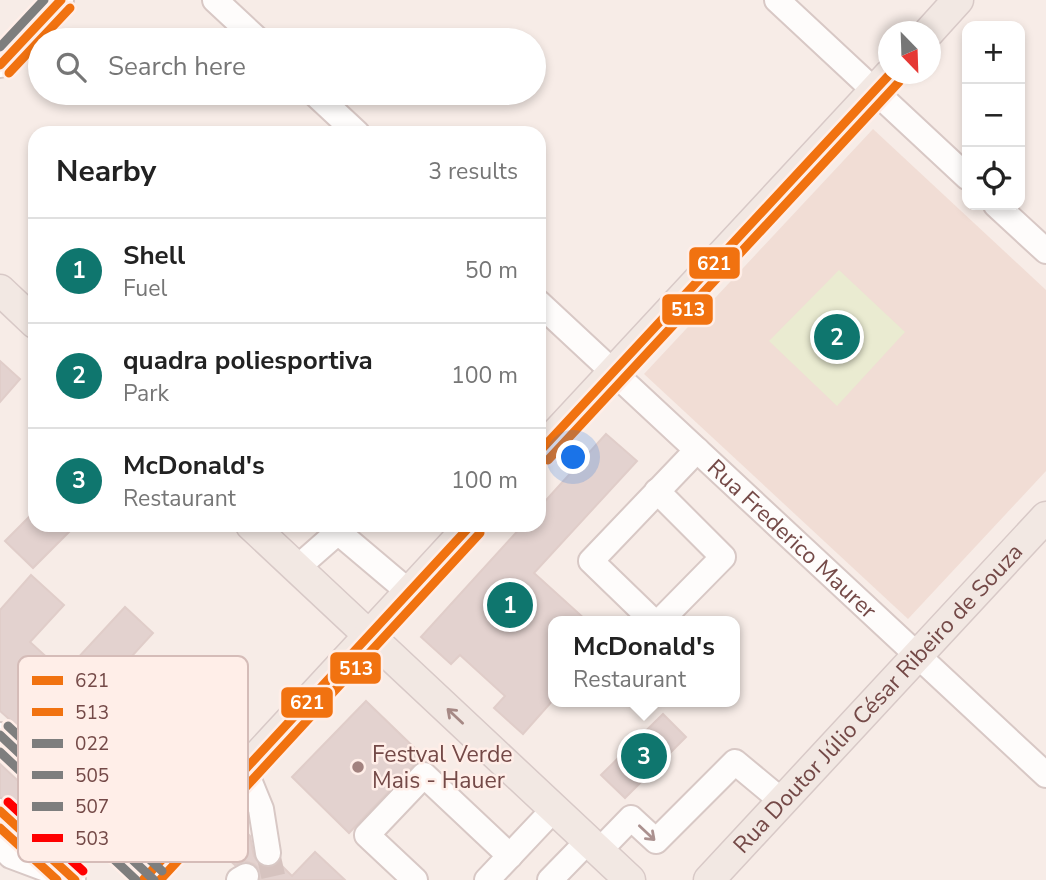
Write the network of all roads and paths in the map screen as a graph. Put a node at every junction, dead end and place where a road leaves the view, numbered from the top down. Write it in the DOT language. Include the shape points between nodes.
graph roads {
  1 [pos="61,0"];
  2 [pos="215,0"];
  3 [pos="777,0"];
  4 [pos="958,0"];
  5 [pos="939,21"];
  6 [pos="35,28"];
  7 [pos="245,28"];
  8 [pos="28,35"];
  9 [pos="0,65"];
  10 [pos="878,79"];
  11 [pos="880,84"];
  12 [pos="884,84"];
  13 [pos="327,105"];
  14 [pos="349,126"];
  15 [pos="962,171"];
  16 [pos="1001,210"];
  17 [pos="1046,251"];
  18 [pos="0,290"];
  19 [pos="546,310"];
  20 [pos="28,316"];
  21 [pos="613,372"];
  22 [pos="546,444"];
  23 [pos="697,450"];
  24 [pos="657,491"];
  25 [pos="1046,517"];
  26 [pos="258,532"];
  27 [pos="465,532"];
  28 [pos="297,568"];
  29 [pos="409,592"];
  30 [pos="648,616"];
  31 [pos="665,616"];
  32 [pos="369,636"];
  33 [pos="917,655"];
  34 [pos="0,735"];
  35 [pos="18,752"];
  36 [pos="248,767"];
  37 [pos="1046,775"];
  38 [pos="248,777"];
  39 [pos="782,801"];
  40 [pos="554,809"];
  41 [pos="0,811"];
  42 [pos="18,828"];
  43 [pos="0,845"];
  44 [pos="593,846"];
  45 [pos="268,853"];
  46 [pos="510,856"];
  47 [pos="18,859"];
  48 [pos="27,862"];
  49 [pos="55,862"];
  50 [pos="131,862"];
  51 [pos="162,862"];
  52 [pos="148,878"];
  53 [pos="74,880"];
  54 [pos="415,880"];
  55 [pos="487,880"];
  56 [pos="550,880"];
  57 [pos="630,880"];
  58 [pos="709,880"];
  1 -- 6 [label="street"];
  2 -- 7 [label="street"];
  3 -- 10 [label="street"];
  4 -- 5 [label="main road"];
  8 -- 9 [label="street"];
  11 -- 21 [label="main road"];
  12 -- 15 [label="street"];
  13 -- 14 [label="street"];
  16 -- 17 [label="street"];
  18 -- 20 [label="main road"];
  19 -- 21 [label="street, Rua Frederico Maurer"];
  21 -- 22 [label="main road"];
  21 -- 23 [label="street, Rua Frederico Maurer"];
  23 -- 24 [label="street"];
  23 -- 33 [label="street, Rua Frederico Maurer"];
  24 -- 30 [label="street" via="591,561"];
  24 -- 31 [label="street" via="723,556"];
  25 -- 33 [label="main road, Rua Doutor Júlio César Ribeiro de Souza"];
  26 -- 28 [label="main road"];
  27 -- 29 [label="main road"];
  28 -- 29 [label="street" via="338,532"];
  28 -- 32 [label="main road"];
  29 -- 32 [label="main road"];
  32 -- 36 [label="main road"];
  40 -- 32 [label="main road, one-way"];
  33 -- 37 [label="street, Rua Frederico Maurer"];
  33 -- 39 [label="main road, Rua Doutor Júlio César Ribeiro de Souza"];
  34 -- 35 [label="street"];
  38 -- 45 [label="street" via="261,809"];
  44 -- 39 [label="street, one-way" via="631,818 656,841 735,762"];
  39 -- 58 [label="main road, Rua Doutor Júlio César Ribeiro de Souza"];
  40 -- 44 [label="main road"];
  40 -- 46 [label="street"];
  41 -- 42 [label="street"];
  43 -- 47 [label="street"];
  44 -- 56 [label="street"];
  44 -- 57 [label="main road"];
  46 -- 54 [label="street" via="424,775 367,835"];
  46 -- 55 [label="street"];
  48 -- 53 [label="street"];
  49 -- 53 [label="street"];
  50 -- 52 [label="street"];
  51 -- 52 [label="main road"];
}
